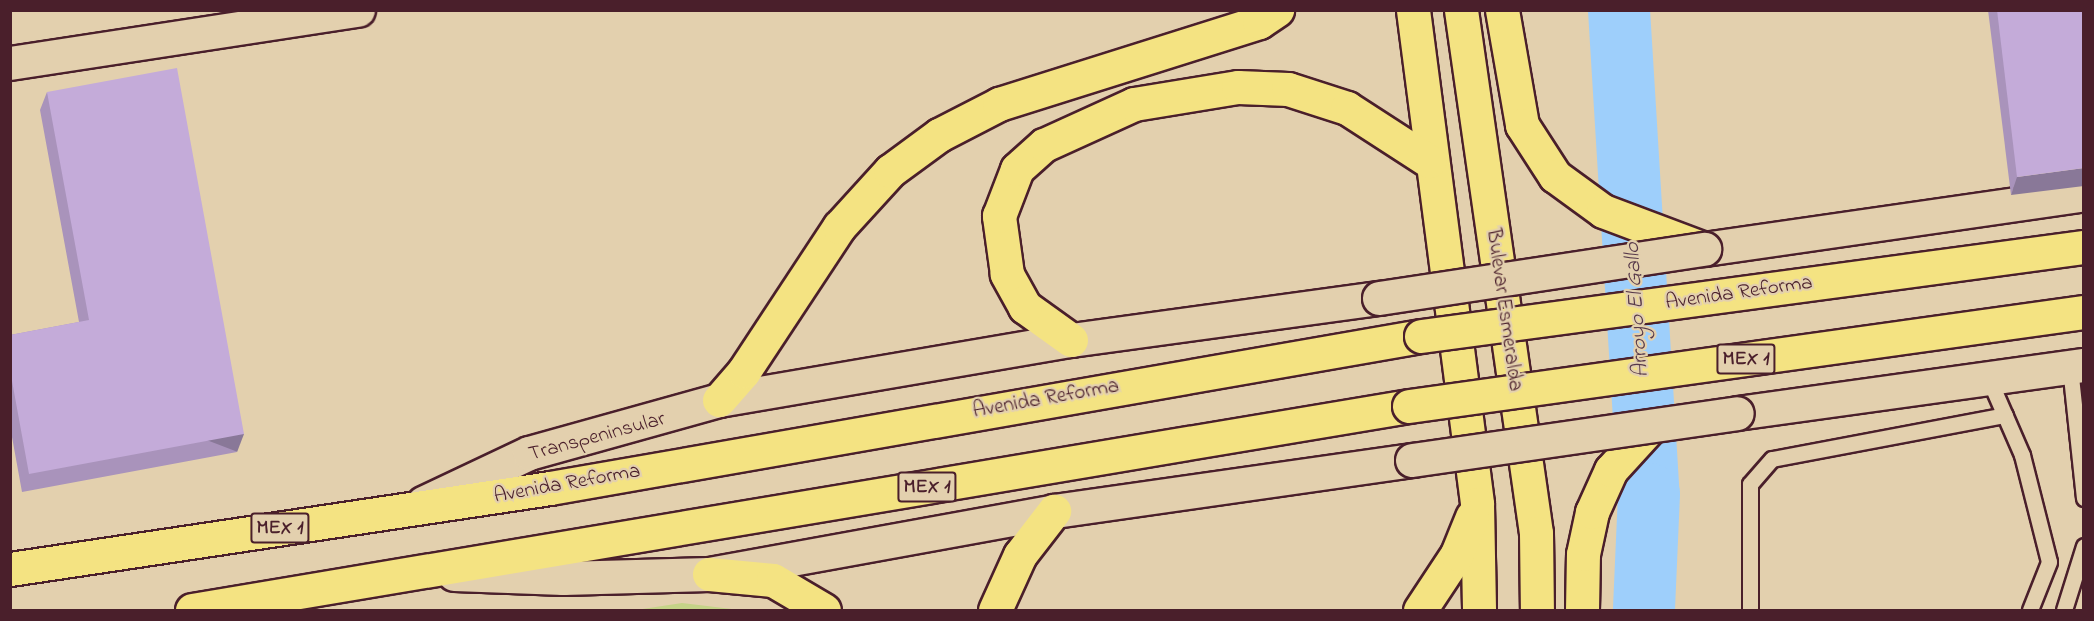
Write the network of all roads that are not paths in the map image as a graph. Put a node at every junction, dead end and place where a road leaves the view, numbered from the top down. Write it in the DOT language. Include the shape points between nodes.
graph roads {
  1 [pos="358,10"];
  2 [pos="1277,10"];
  3 [pos="1413,10"];
  4 [pos="1461,10"];
  5 [pos="1504,25"];
  6 [pos="10,63"];
  7 [pos="1430,161"];
  8 [pos="2084,194"];
  9 [pos="2084,247"];
  10 [pos="1704,249"];
  11 [pos="2084,312"];
  12 [pos="1071,340"];
  13 [pos="2077,366"];
  14 [pos="1989,379"];
  15 [pos="719,400"];
  16 [pos="2005,416"];
  17 [pos="1651,426"];
  18 [pos="2084,498"];
  19 [pos="1477,504"];
  20 [pos="412,509"];
  21 [pos="1054,511"];
  22 [pos="2084,546"];
  23 [pos="10,569"];
  24 [pos="432,573"];
  25 [pos="709,574"];
  26 [pos="192,610"];
  27 [pos="824,610"];
  28 [pos="995,610"];
  29 [pos="1420,610"];
  30 [pos="1479,610"];
  31 [pos="1537,610"];
  32 [pos="1582,610"];
  33 [pos="1750,610"];
  34 [pos="2030,610"];
  35 [pos="2064,610"];
  1 -- 6 [label="street"];
  2 -- 15 [label="main road" via="1259,22 999,104 939,135 890,171 839,227 744,371"];
  3 -- 7 [label="main road"];
  4 -- 31 [label="main road, Bulevar Esmeralda" via="1536,533"];
  5 -- 10 [label="main road" via="1522,125 1555,176 1603,211"];
  7 -- 12 [label="main road" via="1347,108 1288,90 1238,87 1134,104 1044,145 1017,169 999,216 1007,274 1025,307"];
  7 -- 19 [label="main road"];
  8 -- 10 [label="street, Transpeninsular"];
  9 -- 20 [label="main road, Avenida Reforma / MEX 1, bridge" via="1260,360 550,488"];
  10 -- 12 [label="street, Transpeninsular, bridge"];
  11 -- 24 [label="main road, MEX 1, bridge" via="1409,406"];
  12 -- 15 [label="street, Transpeninsular"];
  13 -- 14 [label="street"];
  13 -- 18 [label="lane"];
  14 -- 16 [label="lane"];
  14 -- 17 [label="street, bridge"];
  15 -- 20 [label="street, Transpeninsular" via="529,453"];
  16 -- 33 [label="lane" via="1772,459 1750,484"];
  16 -- 34 [label="lane" via="2022,455 2049,562"];
  17 -- 21 [label="street, bridge"];
  17 -- 32 [label="main road" via="1611,470 1592,512 1583,554"];
  19 -- 29 [label="main road" via="1457,554"];
  19 -- 30 [label="main road"];
  20 -- 23 [label="main road, Avenida Reforma / MEX 1"];
  21 -- 25 [label="street"];
  21 -- 28 [label="main road" via="1020,555"];
  22 -- 35 [label="lane"];
  24 -- 25 [label="street" via="563,578"];
  24 -- 26 [label="main road, MEX 1"];
  25 -- 27 [label="main road" via="773,580"];
}
